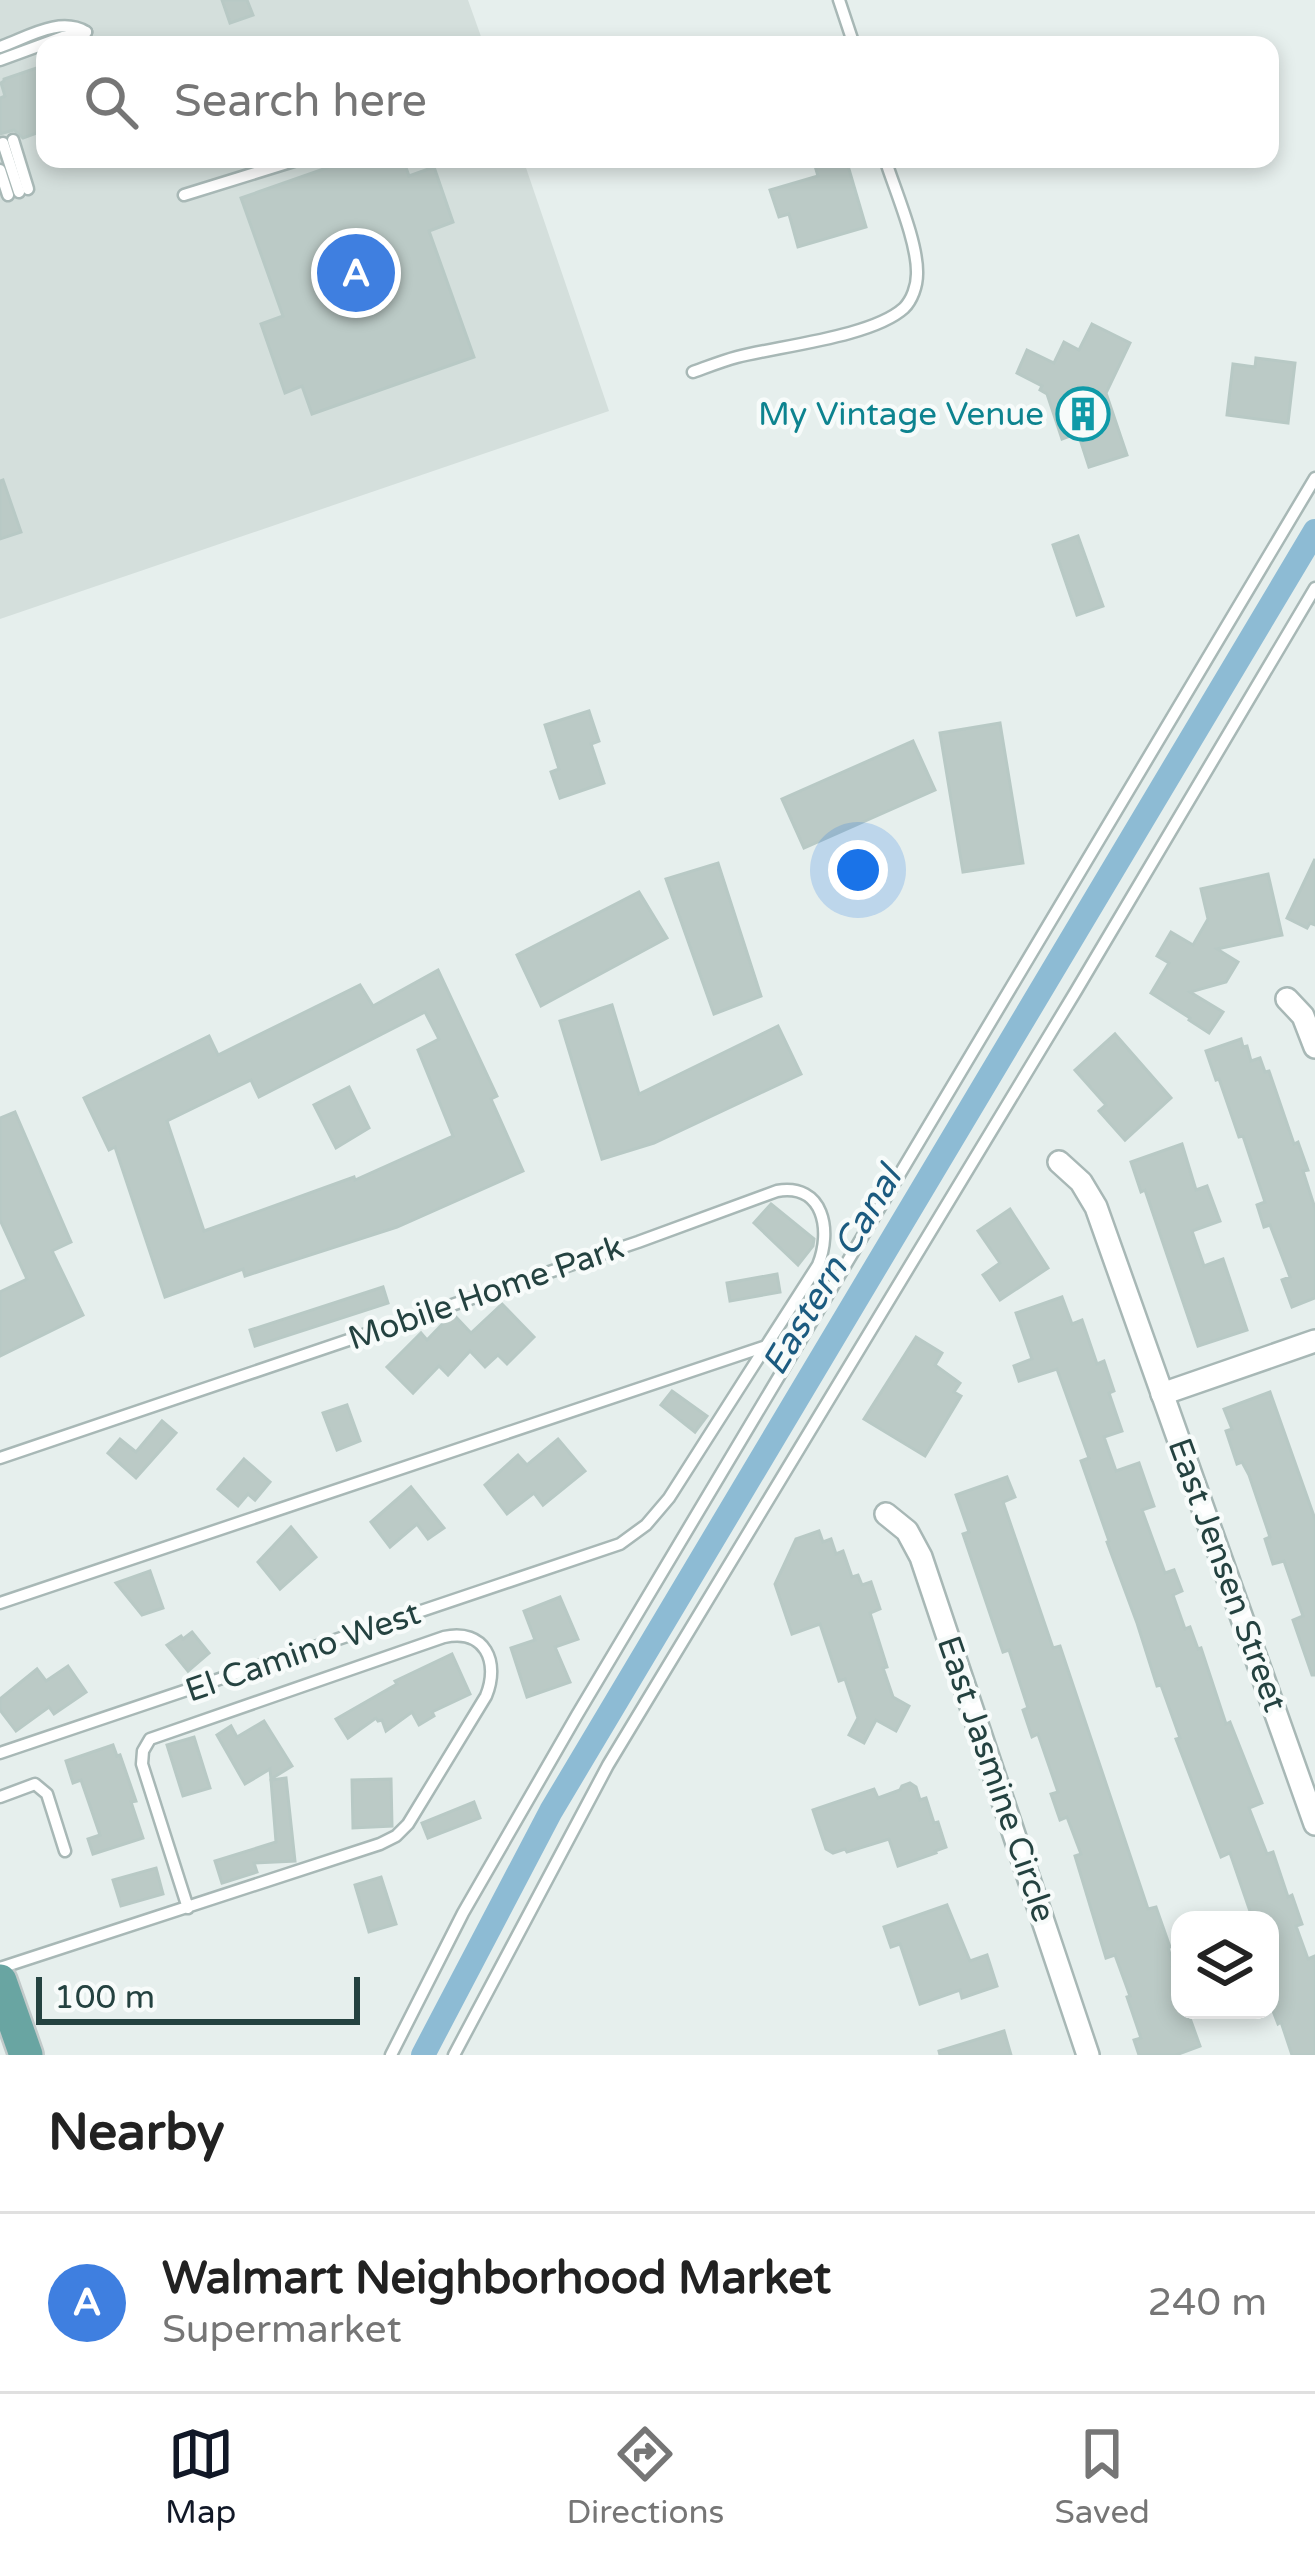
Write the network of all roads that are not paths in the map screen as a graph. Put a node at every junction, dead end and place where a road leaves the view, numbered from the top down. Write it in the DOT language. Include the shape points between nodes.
graph roads {
  1 [pos="839,0"];
  2 [pos="68,36"];
  3 [pos="851,36"];
  4 [pos="0,47"];
  5 [pos="36,47"];
  6 [pos="0,60"];
  7 [pos="8,142"];
  8 [pos="271,168"];
  9 [pos="888,168"];
  10 [pos="0,170"];
  11 [pos="184,195"];
  12 [pos="693,371"];
  13 [pos="1315,478"];
  14 [pos="1315,588"];
  15 [pos="1287,999"];
  16 [pos="1315,1046"];
  17 [pos="1059,1162"];
  18 [pos="1315,1341"];
  19 [pos="766,1346"];
  20 [pos="1162,1394"];
  21 [pos="0,1458"];
  22 [pos="886,1514"];
  23 [pos="607,1550"];
  24 [pos="0,1603"];
  25 [pos="0,1754"];
  26 [pos="0,1798"];
  27 [pos="1315,1824"];
  28 [pos="65,1851"];
  29 [pos="188,1908"];
  30 [pos="0,1968"];
  31 [pos="0,1981"];
  32 [pos="26,2055"];
  33 [pos="391,2055"];
  34 [pos="454,2055"];
  35 [pos="1088,2055"];
  1 -- 3 [label="lane"];
  2 -- 4 [label="lane" via="86,32 56,27"];
  5 -- 6 [label="lane"];
  7 -- 10 [label="lane" via="18,192"];
  8 -- 11 [label="lane"];
  9 -- 12 [label="lane" via="915,250 917,275 904,307 877,324"];
  13 -- 33 [label="lane" via="577,1715"];
  14 -- 34 [label="lane" via="608,1765"];
  15 -- 16 [label="street"];
  17 -- 20 [label="street, East Jensen Street" via="1096,1207"];
  18 -- 20 [label="street"];
  19 -- 21 [label="lane, Mobile Home Park" via="824,1252 820,1212 799,1191 777,1191"];
  19 -- 23 [label="lane, Mobile Home Park" via="657,1513"];
  19 -- 24 [label="lane"];
  20 -- 27 [label="street, East Jensen Street"];
  22 -- 35 [label="street, East Jasmine Circle" via="921,1557"];
  23 -- 25 [label="lane, El Camino West"];
  26 -- 28 [label="lane" via="35,1784 47,1794"];
  29 -- 29 [label="lane" via="396,1836 486,1696 492,1674 480,1643 464,1634 444,1637 150,1739 142,1764"];
  29 -- 30 [label="lane"];
  31 -- 32 [label="main road"];
}
